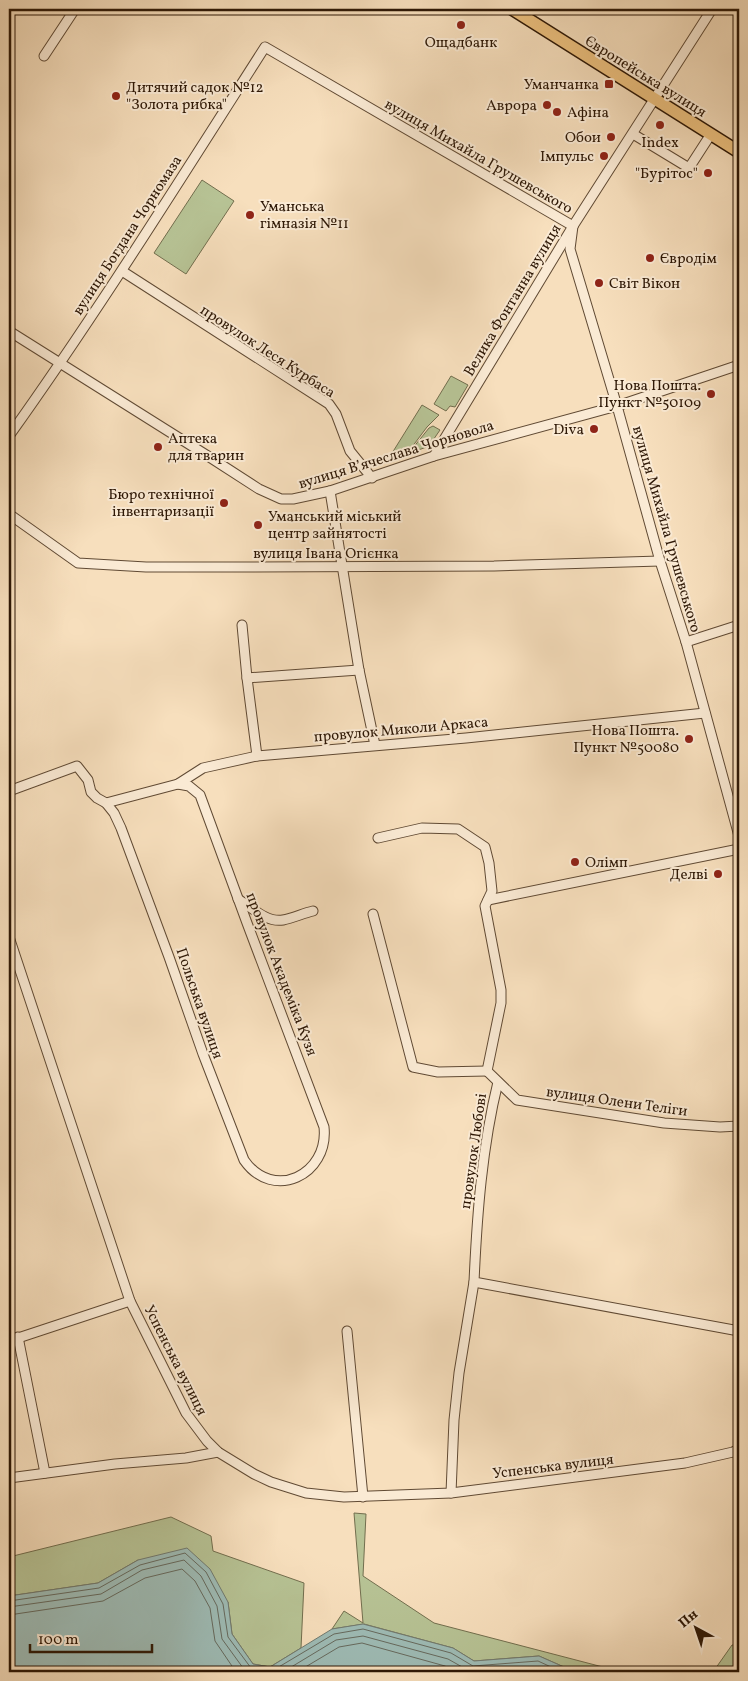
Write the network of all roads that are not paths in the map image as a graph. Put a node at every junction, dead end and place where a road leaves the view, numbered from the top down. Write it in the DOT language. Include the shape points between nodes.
graph roads {
  1 [pos="75,9"];
  2 [pos="512,9"];
  3 [pos="712,9"];
  4 [pos="265,47"];
  5 [pos="44,56"];
  6 [pos="656,99"];
  7 [pos="633,134"];
  8 [pos="711,134"];
  9 [pos="739,152"];
  10 [pos="573,226"];
  11 [pos="122,271"];
  12 [pos="9,331"];
  13 [pos="60,364"];
  14 [pos="739,365"];
  15 [pos="617,406"];
  16 [pos="9,436"];
  17 [pos="434,456"];
  18 [pos="372,478"];
  19 [pos="330,491"];
  20 [pos="9,514"];
  21 [pos="660,561"];
  22 [pos="341,566"];
  23 [pos="242,625"];
  24 [pos="739,625"];
  25 [pos="686,642"];
  26 [pos="359,670"];
  27 [pos="247,678"];
  28 [pos="705,713"];
  29 [pos="375,745"];
  30 [pos="257,756"];
  31 [pos="178,784"];
  32 [pos="9,791"];
  33 [pos="106,803"];
  34 [pos="739,836"];
  35 [pos="378,838"];
  36 [pos="739,849"];
  37 [pos="238,899"];
  38 [pos="488,900"];
  39 [pos="314,911"];
  40 [pos="373,914"];
  41 [pos="9,937"];
  42 [pos="12,956"];
  43 [pos="487,1071"];
  44 [pos="498,1082"];
  45 [pos="739,1126"];
  46 [pos="295,1178"];
  47 [pos="474,1282"];
  48 [pos="130,1301"];
  49 [pos="347,1330"];
  50 [pos="739,1331"];
  51 [pos="18,1337"];
  52 [pos="9,1340"];
  53 [pos="739,1449"];
  54 [pos="218,1452"];
  55 [pos="45,1473"];
  56 [pos="9,1478"];
  57 [pos="451,1493"];
  58 [pos="363,1497"];
  1 -- 5 [label="street"];
  2 -- 6 [label="main road, Європейська вулиця"];
  3 -- 6 [label="street, Велика Фонтанна вулиця"];
  4 -- 10 [label="street, вулиця Михайла Грушевського"];
  4 -- 11 [label="street, вулиця Богдана Чорномаза"];
  6 -- 7 [label="street, Велика Фонтанна вулиця"];
  6 -- 8 [label="main road, Європейська вулиця"];
  7 -- 8 [label="street" via="689,168"];
  7 -- 10 [label="street, Велика Фонтанна вулиця"];
  8 -- 9 [label="main road, Європейська вулиця"];
  10 -- 15 [label="street, вулиця Михайла Грушевського" via="570,249"];
  10 -- 17 [label="street, Велика Фонтанна вулиця"];
  11 -- 13 [label="street, вулиця Богдана Чорномаза"];
  11 -- 18 [label="street, провулок Леся Курбаса" via="329,404 350,451"];
  12 -- 13 [label="street, вулиця В’ячеслава Чорновола"];
  13 -- 16 [label="street, вулиця Богдана Чорномаза"];
  13 -- 19 [label="street, вулиця В’ячеслава Чорновола" via="272,496 294,499"];
  14 -- 15 [label="street, вулиця В’ячеслава Чорновола"];
  15 -- 17 [label="street, вулиця В’ячеслава Чорновола"];
  15 -- 21 [label="street, вулиця Михайла Грушевського"];
  17 -- 18 [label="street, вулиця В’ячеслава Чорновола"];
  18 -- 19 [label="street, вулиця В’ячеслава Чорновола"];
  19 -- 22 [label="street"];
  20 -- 22 [label="street, вулиця Івана Огієнка" via="78,562 146,567"];
  21 -- 22 [label="street, вулиця Івана Огієнка"];
  21 -- 25 [label="street, вулиця Михайла Грушевського"];
  22 -- 26 [label="street"];
  23 -- 27 [label="street"];
  24 -- 25 [label="street"];
  25 -- 28 [label="street, вулиця Михайла Грушевського"];
  26 -- 27 [label="street"];
  26 -- 29 [label="street"];
  27 -- 30 [label="street"];
  28 -- 29 [label="street, провулок Миколи Аркаса"];
  28 -- 34 [label="street, вулиця Михайла Грушевського"];
  29 -- 30 [label="street, провулок Миколи Аркаса"];
  30 -- 31 [label="street, провулок Миколи Аркаса" via="203,768"];
  31 -- 33 [label="street, провулок Миколи Аркаса"];
  31 -- 37 [label="street, провулок Академіка Кузя" via="189,786 200,795"];
  32 -- 33 [label="street" via="77,766 88,780 90,792"];
  33 -- 46 [label="street, Польська вулиця" via="121,828 202,1054 244,1160 255,1172 269,1179"];
  35 -- 38 [label="street, провулок Любові" via="422,828 458,829 485,847 492,891"];
  36 -- 38 [label="street"];
  37 -- 39 [label="street" via="273,920"];
  37 -- 46 [label="street, провулок Академіка Кузя" via="324,1127 324,1145 317,1162"];
  38 -- 43 [label="street, провулок Любові" via="485,906 501,1003"];
  40 -- 43 [label="street" via="413,1067 438,1072"];
  41 -- 42 [label="street, Успенська вулиця"];
  42 -- 48 [label="street, Успенська вулиця"];
  43 -- 44 [label="street, провулок Любові"];
  44 -- 45 [label="street, вулиця Олени Теліги" via="517,1100 664,1123"];
  44 -- 47 [label="street, провулок Любові" via="477,1210"];
  47 -- 50 [label="street"];
  47 -- 57 [label="street, провулок Любові" via="459,1373"];
  48 -- 51 [label="street"];
  48 -- 54 [label="street, Успенська вулиця" via="186,1413"];
  49 -- 58 [label="street"];
  51 -- 52 [label="street"];
  51 -- 55 [label="street"];
  53 -- 57 [label="street, Успенська вулиця" via="685,1462"];
  54 -- 55 [label="street"];
  54 -- 58 [label="street, Успенська вулиця" via="254,1474 288,1488 325,1496"];
  55 -- 56 [label="street"];
  57 -- 58 [label="street, Успенська вулиця"];
}
